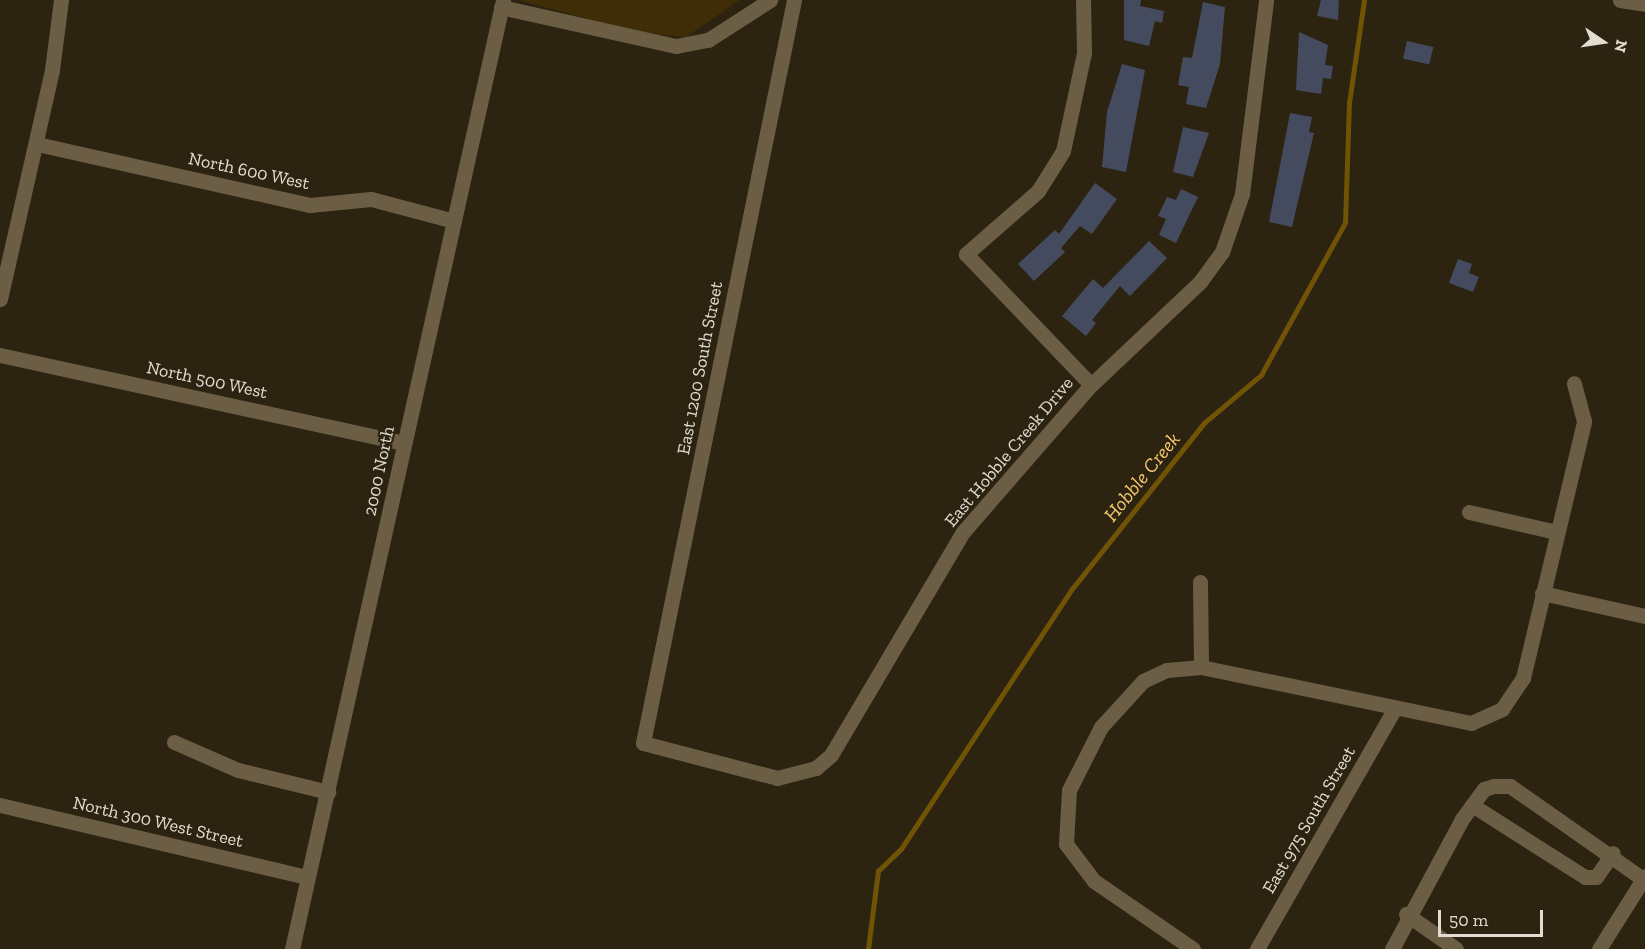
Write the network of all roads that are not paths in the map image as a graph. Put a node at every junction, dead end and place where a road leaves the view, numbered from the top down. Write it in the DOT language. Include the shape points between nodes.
graph roads {
  1 [pos="62,0"];
  2 [pos="770,0"];
  3 [pos="794,0"];
  4 [pos="1083,0"];
  5 [pos="1266,0"];
  6 [pos="1620,0"];
  7 [pos="502,3"];
  8 [pos="1645,4"];
  9 [pos="37,144"];
  10 [pos="454,221"];
  11 [pos="0,299"];
  12 [pos="0,355"];
  13 [pos="1574,383"];
  14 [pos="1091,385"];
  15 [pos="405,443"];
  16 [pos="1469,512"];
  17 [pos="1556,532"];
  18 [pos="1200,582"];
  19 [pos="1542,593"];
  20 [pos="1645,616"];
  21 [pos="1201,667"];
  22 [pos="1394,710"];
  23 [pos="174,742"];
  24 [pos="643,743"];
  25 [pos="328,792"];
  26 [pos="0,805"];
  27 [pos="1472,806"];
  28 [pos="1613,853"];
  29 [pos="308,878"];
  30 [pos="1644,878"];
  31 [pos="1406,914"];
  32 [pos="292,949"];
  33 [pos="1193,949"];
  34 [pos="1257,949"];
  35 [pos="1392,949"];
  36 [pos="1456,949"];
  37 [pos="1599,949"];
  1 -- 9 [label="street"];
  2 -- 7 [label="street" via="708,40 676,46 648,43"];
  3 -- 24 [label="street, East 1200 South Street"];
  4 -- 14 [label="street" via="1084,53 1059,159 1038,191 966,254"];
  5 -- 14 [label="street, East Hobble Creek Drive" via="1242,194 1227,241 1200,282"];
  6 -- 8 [label="street"];
  7 -- 10 [label="street, 2000 North"];
  9 -- 10 [label="street, North 600 West" via="310,205 371,199"];
  9 -- 11 [label="street"];
  10 -- 15 [label="street, 2000 North"];
  12 -- 15 [label="street, North 500 West"];
  13 -- 17 [label="street" via="1584,421"];
  14 -- 24 [label="street, East Hobble Creek Drive" via="963,532 843,739 816,768 777,778"];
  15 -- 25 [label="street, 2000 North"];
  16 -- 17 [label="street"];
  17 -- 19 [label="street"];
  18 -- 21 [label="street"];
  19 -- 20 [label="street"];
  19 -- 22 [label="street" via="1523,678 1503,709 1471,723"];
  21 -- 22 [label="street"];
  21 -- 33 [label="street" via="1167,670 1122,700 1080,761 1066,813 1066,844 1094,881"];
  22 -- 34 [label="street, East 975 South Street"];
  23 -- 25 [label="street" via="238,770"];
  25 -- 29 [label="street, 2000 North"];
  26 -- 29 [label="street, North 300 West Street"];
  27 -- 28 [label="street" via="1484,789 1510,786"];
  27 -- 28 [label="street" via="1585,877 1596,877"];
  27 -- 31 [label="street"];
  28 -- 30 [label="street"];
  29 -- 32 [label="street, 2000 North"];
  30 -- 37 [label="street"];
  31 -- 35 [label="street"];
  31 -- 36 [label="street"];
}
